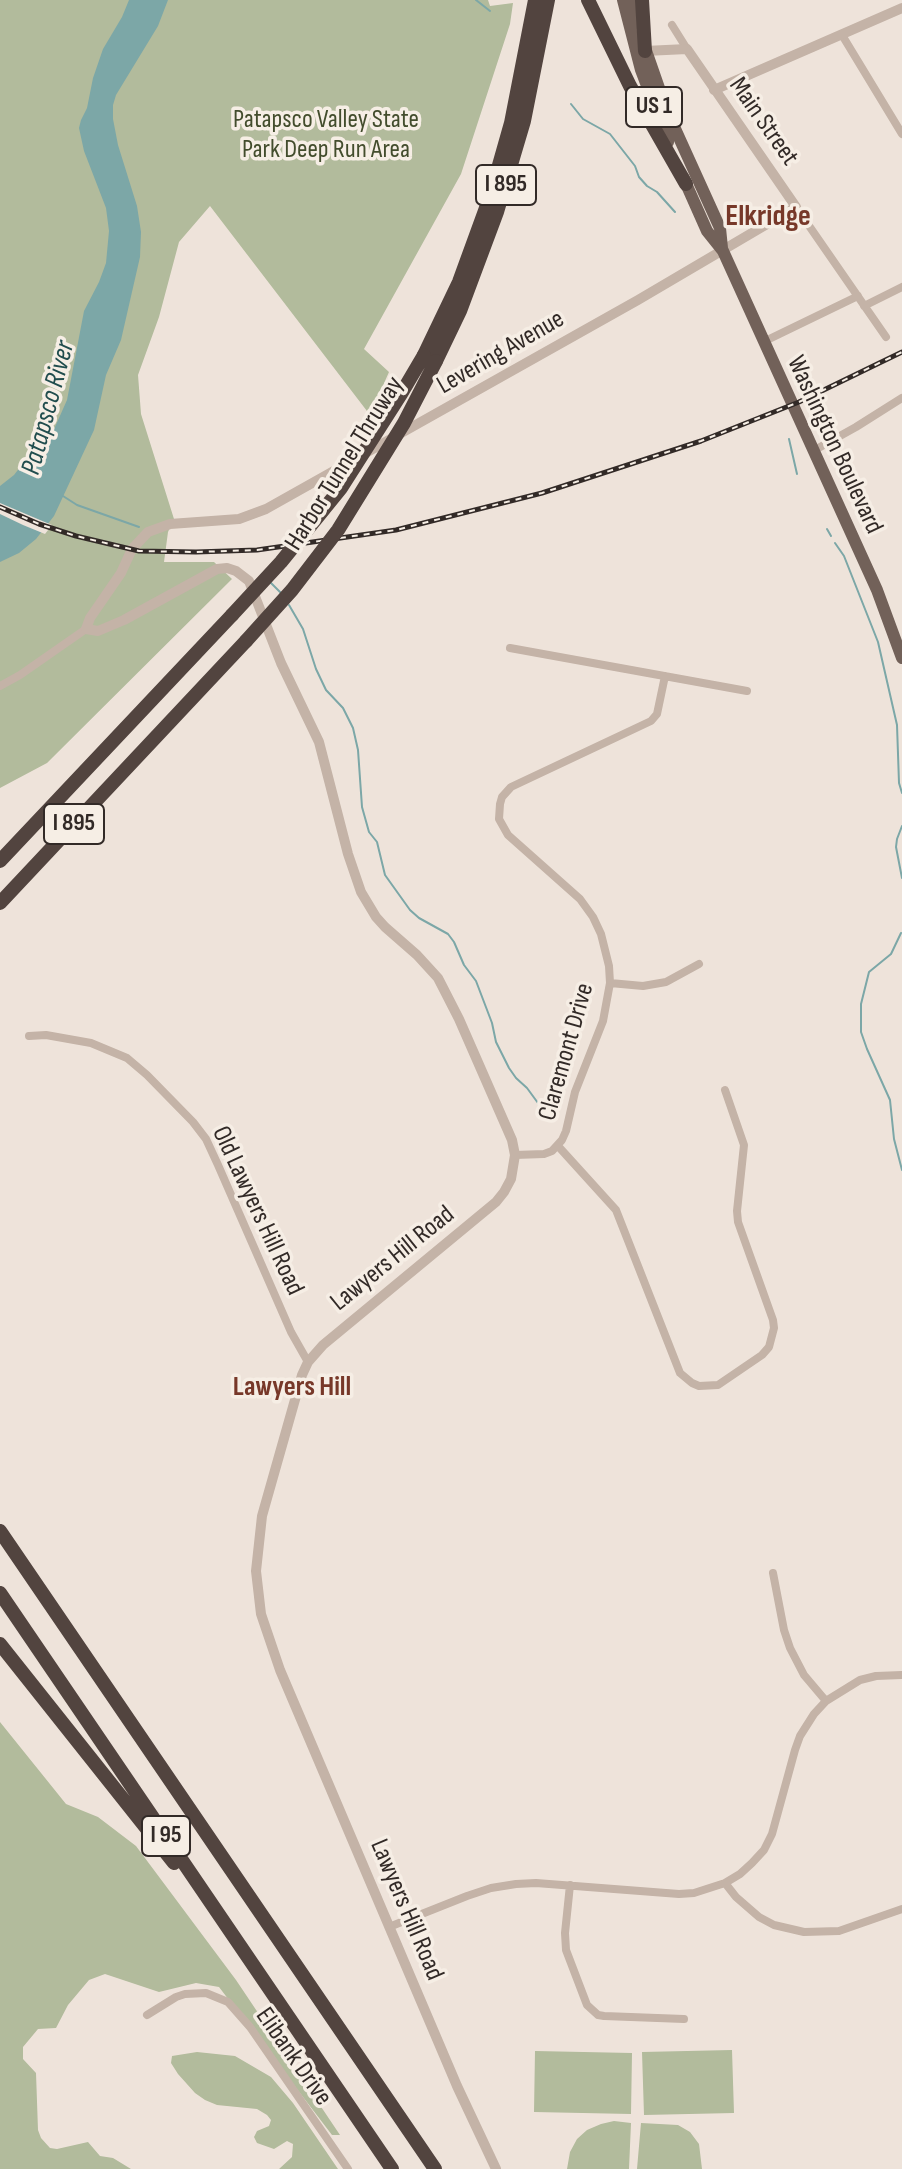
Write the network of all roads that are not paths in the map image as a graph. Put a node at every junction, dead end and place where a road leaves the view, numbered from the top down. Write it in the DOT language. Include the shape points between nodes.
graph roads {
  1 [pos="535,0"];
  2 [pos="548,0"];
  3 [pos="588,0"];
  4 [pos="623,0"];
  5 [pos="633,0"];
  6 [pos="642,0"];
  7 [pos="902,8"];
  8 [pos="672,25"];
  9 [pos="842,35"];
  10 [pos="687,49"];
  11 [pos="645,51"];
  12 [pos="714,90"];
  13 [pos="902,134"];
  14 [pos="686,184"];
  15 [pos="796,207"];
  16 [pos="723,251"];
  17 [pos="902,287"];
  18 [pos="858,296"];
  19 [pos="864,306"];
  20 [pos="886,337"];
  21 [pos="763,342"];
  22 [pos="430,358"];
  23 [pos="902,398"];
  24 [pos="813,451"];
  25 [pos="86,629"];
  26 [pos="510,648"];
  27 [pos="902,658"];
  28 [pos="665,676"];
  29 [pos="0,686"];
  30 [pos="747,691"];
  31 [pos="0,861"];
  32 [pos="0,903"];
  33 [pos="699,964"];
  34 [pos="610,983"];
  35 [pos="29,1036"];
  36 [pos="725,1090"];
  37 [pos="558,1146"];
  38 [pos="515,1155"];
  39 [pos="308,1362"];
  40 [pos="0,1532"];
  41 [pos="773,1573"];
  42 [pos="0,1593"];
  43 [pos="0,1644"];
  44 [pos="902,1675"];
  45 [pos="826,1701"];
  46 [pos="725,1883"];
  47 [pos="570,1885"];
  48 [pos="902,1909"];
  49 [pos="389,1927"];
  50 [pos="235,1937"];
  51 [pos="147,2015"];
  52 [pos="684,2019"];
  53 [pos="348,2169"];
  54 [pos="392,2169"];
  55 [pos="435,2169"];
  56 [pos="496,2169"];
  1 -- 22 [label="highway, Harbor Tunnel Thruway / I 895" via="490,197"];
  2 -- 22 [label="highway, Harbor Tunnel Thruway / I 895" via="524,121 497,212 460,311"];
  3 -- 14 [label="highway"];
  4 -- 14 [label="main road, Washington Boulevard / US 1" via="649,92"];
  5 -- 11 [label="main road, Washington Boulevard / US 1"];
  6 -- 11 [label="highway"];
  7 -- 9 [label="street"];
  8 -- 10 [label="street, Main Street"];
  9 -- 12 [label="street"];
  9 -- 13 [label="street"];
  10 -- 11 [label="street"];
  10 -- 12 [label="street, Main Street"];
  11 -- 16 [label="main road, Washington Boulevard / US 1" via="677,137 720,228"];
  12 -- 15 [label="street, Main Street"];
  14 -- 16 [label="main road, Washington Boulevard / US 1" via="707,231"];
  15 -- 16 [label="street, Levering Avenue"];
  15 -- 18 [label="street, Main Street"];
  16 -- 21 [label="main road, Washington Boulevard / US 1"];
  16 -- 25 [label="street, Levering Avenue" via="266,509 239,519 170,524 148,532 132,549"];
  17 -- 19 [label="street"];
  18 -- 19 [label="street, Main Street"];
  18 -- 21 [label="street"];
  19 -- 20 [label="street, Main Street"];
  21 -- 24 [label="main road, Washington Boulevard / US 1"];
  22 -- 31 [label="highway, Harbor Tunnel Thruway / I 895, bridge" via="341,488 281,562"];
  22 -- 32 [label="highway, Harbor Tunnel Thruway / I 895, bridge" via="404,423 338,530 292,590"];
  23 -- 24 [label="street"];
  24 -- 27 [label="main road, Washington Boulevard / US 1" via="884,606"];
  25 -- 29 [label="street"];
  25 -- 38 [label="street" via="98,631 124,620 217,569 244,575 319,742 361,892 376,917 429,966 442,986 509,1128"];
  26 -- 28 [label="street"];
  28 -- 30 [label="street"];
  28 -- 34 [label="street, Claremont Drive" via="651,721 511,787 500,804 499,819 508,835 569,888 593,917"];
  33 -- 34 [label="street" via="666,982"];
  34 -- 37 [label="street, Claremont Drive" via="603,1021"];
  35 -- 39 [label="street, Old Lawyers Hill Road" via="91,1043 127,1058 193,1122 206,1139"];
  36 -- 37 [label="street" via="744,1145 738,1222 774,1328 762,1355 718,1385 699,1386 680,1373 616,1210"];
  37 -- 38 [label="street, Claremont Drive" via="544,1154"];
  38 -- 39 [label="street, Lawyers Hill Road" via="511,1179 496,1202"];
  39 -- 49 [label="street, Lawyers Hill Road" via="262,1516 257,1590 280,1670"];
  40 -- 55 [label="highway, I 95"];
  41 -- 45 [label="street" via="790,1648"];
  42 -- 50 [label="highway, I 95"];
  43 -- 50 [label="highway"];
  44 -- 45 [label="street" via="860,1680"];
  45 -- 46 [label="street" via="800,1736 764,1850"];
  46 -- 47 [label="street" via="679,1894"];
  46 -- 48 [label="street" via="759,1917 804,1932 839,1931"];
  47 -- 49 [label="street" via="491,1888"];
  47 -- 52 [label="street" via="566,1950 587,2005 604,2016"];
  49 -- 56 [label="street, Lawyers Hill Road"];
  50 -- 54 [label="highway, I 95"];
  51 -- 53 [label="street, Elibank Drive" via="185,1994 206,1993 228,2002"];
}
